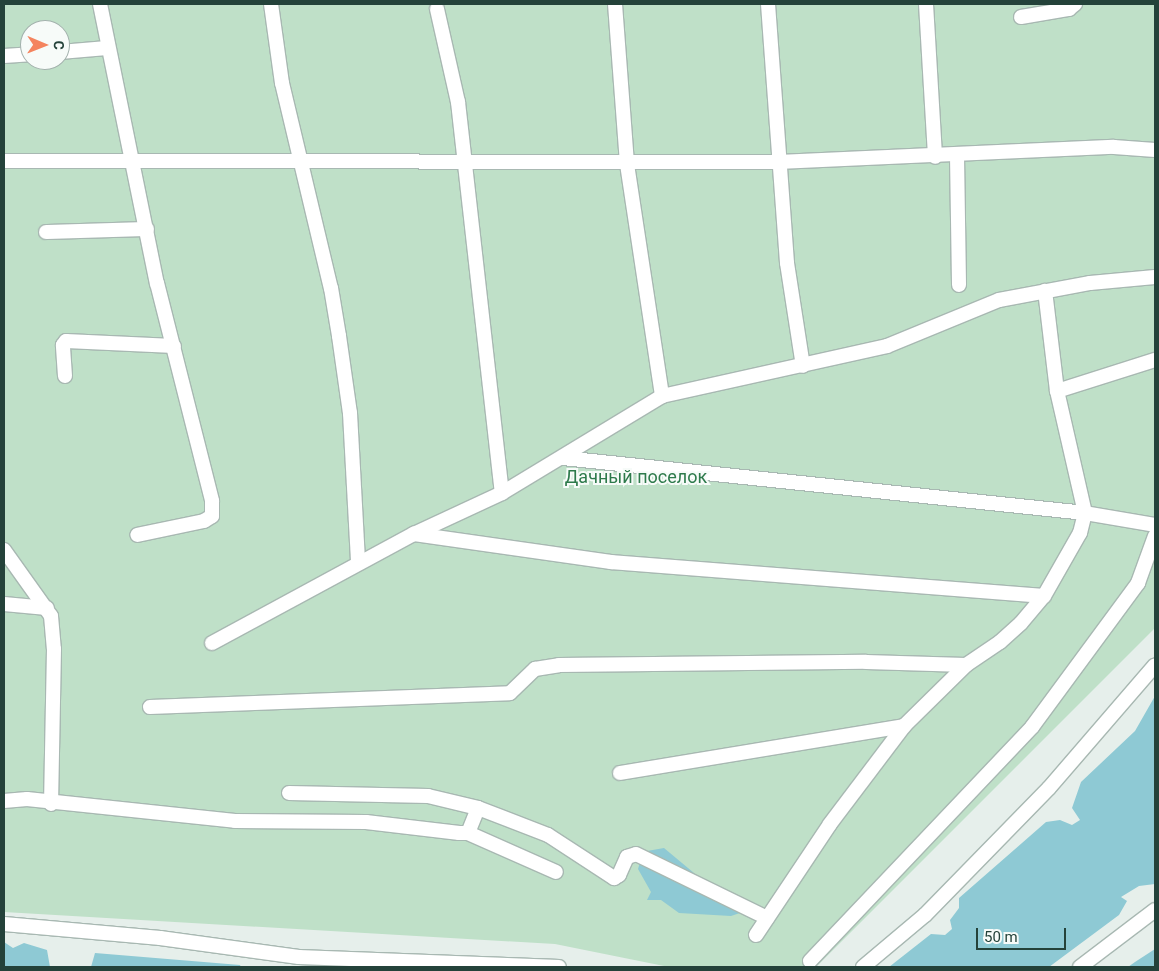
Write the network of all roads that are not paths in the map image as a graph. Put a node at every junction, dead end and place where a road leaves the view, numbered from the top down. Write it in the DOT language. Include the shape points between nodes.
graph roads {
  1 [pos="100,4"];
  2 [pos="271,4"];
  3 [pos="615,4"];
  4 [pos="768,4"];
  5 [pos="926,4"];
  6 [pos="1075,4"];
  7 [pos="437,9"];
  8 [pos="1022,17"];
  9 [pos="107,48"];
  10 [pos="70,51"];
  11 [pos="20,55"];
  12 [pos="4,56"];
  13 [pos="1155,150"];
  14 [pos="957,156"];
  15 [pos="935,157"];
  16 [pos="4,161"];
  17 [pos="300,162"];
  18 [pos="778,162"];
  19 [pos="131,163"];
  20 [pos="465,164"];
  21 [pos="627,164"];
  22 [pos="148,229"];
  23 [pos="46,232"];
  24 [pos="1155,277"];
  25 [pos="959,285"];
  26 [pos="1045,291"];
  27 [pos="174,346"];
  28 [pos="1155,360"];
  29 [pos="803,366"];
  30 [pos="65,376"];
  31 [pos="1057,391"];
  32 [pos="662,396"];
  33 [pos="563,458"];
  34 [pos="502,493"];
  35 [pos="1085,513"];
  36 [pos="1155,525"];
  37 [pos="414,534"];
  38 [pos="137,535"];
  39 [pos="1155,536"];
  40 [pos="4,550"];
  41 [pos="358,563"];
  42 [pos="1044,596"];
  43 [pos="4,604"];
  44 [pos="47,608"];
  45 [pos="212,642"];
  46 [pos="966,665"];
  47 [pos="1155,665"];
  48 [pos="150,707"];
  49 [pos="904,726"];
  50 [pos="620,773"];
  51 [pos="290,793"];
  52 [pos="4,800"];
  53 [pos="51,804"];
  54 [pos="478,808"];
  55 [pos="468,833"];
  56 [pos="556,872"];
  57 [pos="1155,910"];
  58 [pos="767,918"];
  59 [pos="4,924"];
  60 [pos="756,935"];
  61 [pos="810,962"];
  62 [pos="559,967"];
  63 [pos="863,967"];
  64 [pos="1080,967"];
  1 -- 9 [label="street"];
  2 -- 17 [label="street" via="282,83"];
  3 -- 21 [label="street"];
  4 -- 18 [label="street"];
  5 -- 15 [label="street"];
  6 -- 8 [label="street" via="1069,9"];
  7 -- 20 [label="street" via="458,102"];
  9 -- 10 [label="street"];
  9 -- 19 [label="street"];
  11 -- 12 [label="street"];
  13 -- 14 [label="street" via="1114,147"];
  14 -- 15 [label="street"];
  14 -- 25 [label="street"];
  15 -- 18 [label="street"];
  16 -- 19 [label="street"];
  17 -- 19 [label="street"];
  17 -- 20 [label="street"];
  17 -- 41 [label="street" via="331,288 346,384"];
  18 -- 21 [label="street"];
  18 -- 29 [label="street" via="787,263"];
  19 -- 22 [label="street"];
  20 -- 21 [label="street"];
  20 -- 34 [label="street"];
  21 -- 32 [label="street"];
  22 -- 23 [label="street"];
  22 -- 27 [label="street" via="157,283"];
  24 -- 26 [label="street"];
  26 -- 29 [label="street" via="999,300 887,346"];
  26 -- 31 [label="street"];
  27 -- 30 [label="street" via="66,341 63,345"];
  27 -- 38 [label="street" via="212,501 212,516 204,521"];
  28 -- 31 [label="street"];
  29 -- 32 [label="street"];
  31 -- 35 [label="street"];
  32 -- 33 [label="street"];
  33 -- 34 [label="street"];
  33 -- 35 [label="street"];
  34 -- 37 [label="street"];
  35 -- 36 [label="street"];
  35 -- 42 [label="street" via="1072,552"];
  37 -- 41 [label="street"];
  37 -- 42 [label="street" via="611,562"];
  39 -- 61 [label="street" via="1138,583 1032,727"];
  40 -- 44 [label="street"];
  41 -- 45 [label="street"];
  42 -- 46 [label="street" via="1000,642"];
  43 -- 44 [label="street"];
  44 -- 53 [label="street" via="54,630"];
  46 -- 48 [label="street" via="866,662 559,665 535,669 510,692"];
  46 -- 49 [label="street"];
  47 -- 63 [label="street" via="1049,788 925,915"];
  49 -- 50 [label="street"];
  49 -- 58 [label="street" via="830,824"];
  51 -- 54 [label="street" via="428,796"];
  52 -- 53 [label="street" via="27,799"];
  53 -- 55 [label="street" via="235,822 366,822"];
  54 -- 55 [label="street"];
  54 -- 58 [label="street" via="548,835 614,878 627,857 636,854"];
  55 -- 56 [label="street"];
  57 -- 64 [label="street"];
  58 -- 60 [label="street"];
  59 -- 62 [label="street" via="160,938 299,957"];
}
